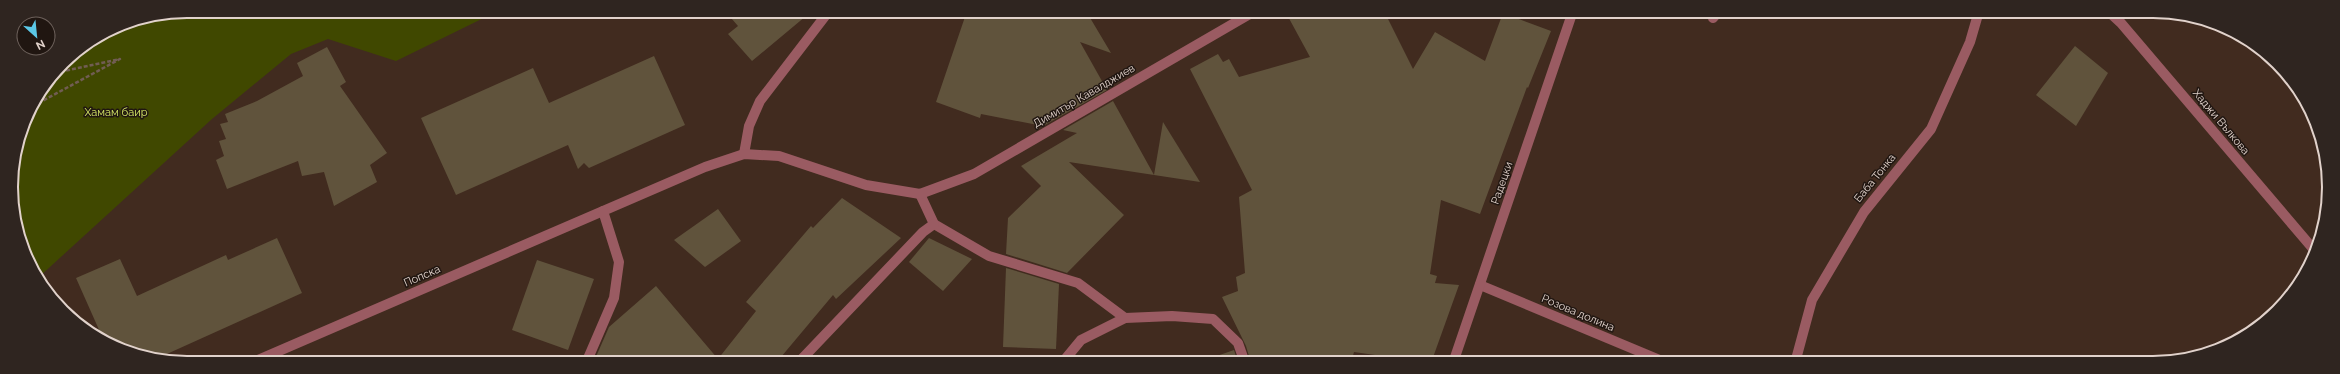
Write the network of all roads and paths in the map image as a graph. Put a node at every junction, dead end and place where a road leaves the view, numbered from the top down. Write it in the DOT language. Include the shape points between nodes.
graph roads {
  1 [pos="824,18"];
  2 [pos="1243,18"];
  3 [pos="1571,18"];
  4 [pos="1977,18"];
  5 [pos="2116,18"];
  6 [pos="64,71"];
  7 [pos="41,102"];
  8 [pos="744,154"];
  9 [pos="920,194"];
  10 [pos="603,211"];
  11 [pos="934,224"];
  12 [pos="2311,246"];
  13 [pos="1480,285"];
  14 [pos="1125,318"];
  15 [pos="267,356"];
  16 [pos="589,356"];
  17 [pos="805,356"];
  18 [pos="1068,356"];
  19 [pos="1243,356"];
  20 [pos="1455,356"];
  21 [pos="1650,356"];
  22 [pos="1797,356"];
  1 -- 8 [label="street" via="760,101 749,126"];
  2 -- 9 [label="street, Димитър Кавалджиев" via="974,174"];
  3 -- 13 [label="street, Радецки"];
  4 -- 22 [label="street, Баба Тонка" via="1970,42 1931,129 1864,212 1812,300"];
  5 -- 12 [label="street, Хаджи Вълкова"];
  6 -- 7 [label="path" via="120,59"];
  8 -- 9 [label="street" via="779,156 866,185"];
  8 -- 10 [label="street, Попска" via="705,167"];
  9 -- 11 [label="street"];
  10 -- 15 [label="street, Попска"];
  10 -- 16 [label="street" via="619,262 614,298"];
  11 -- 14 [label="street" via="989,256 1078,283"];
  11 -- 17 [label="street" via="923,232"];
  13 -- 20 [label="street, Радецки"];
  13 -- 21 [label="street, Розова долина"];
  14 -- 18 [label="street" via="1081,340"];
  14 -- 19 [label="street" via="1172,316 1214,319 1238,343"];
}
